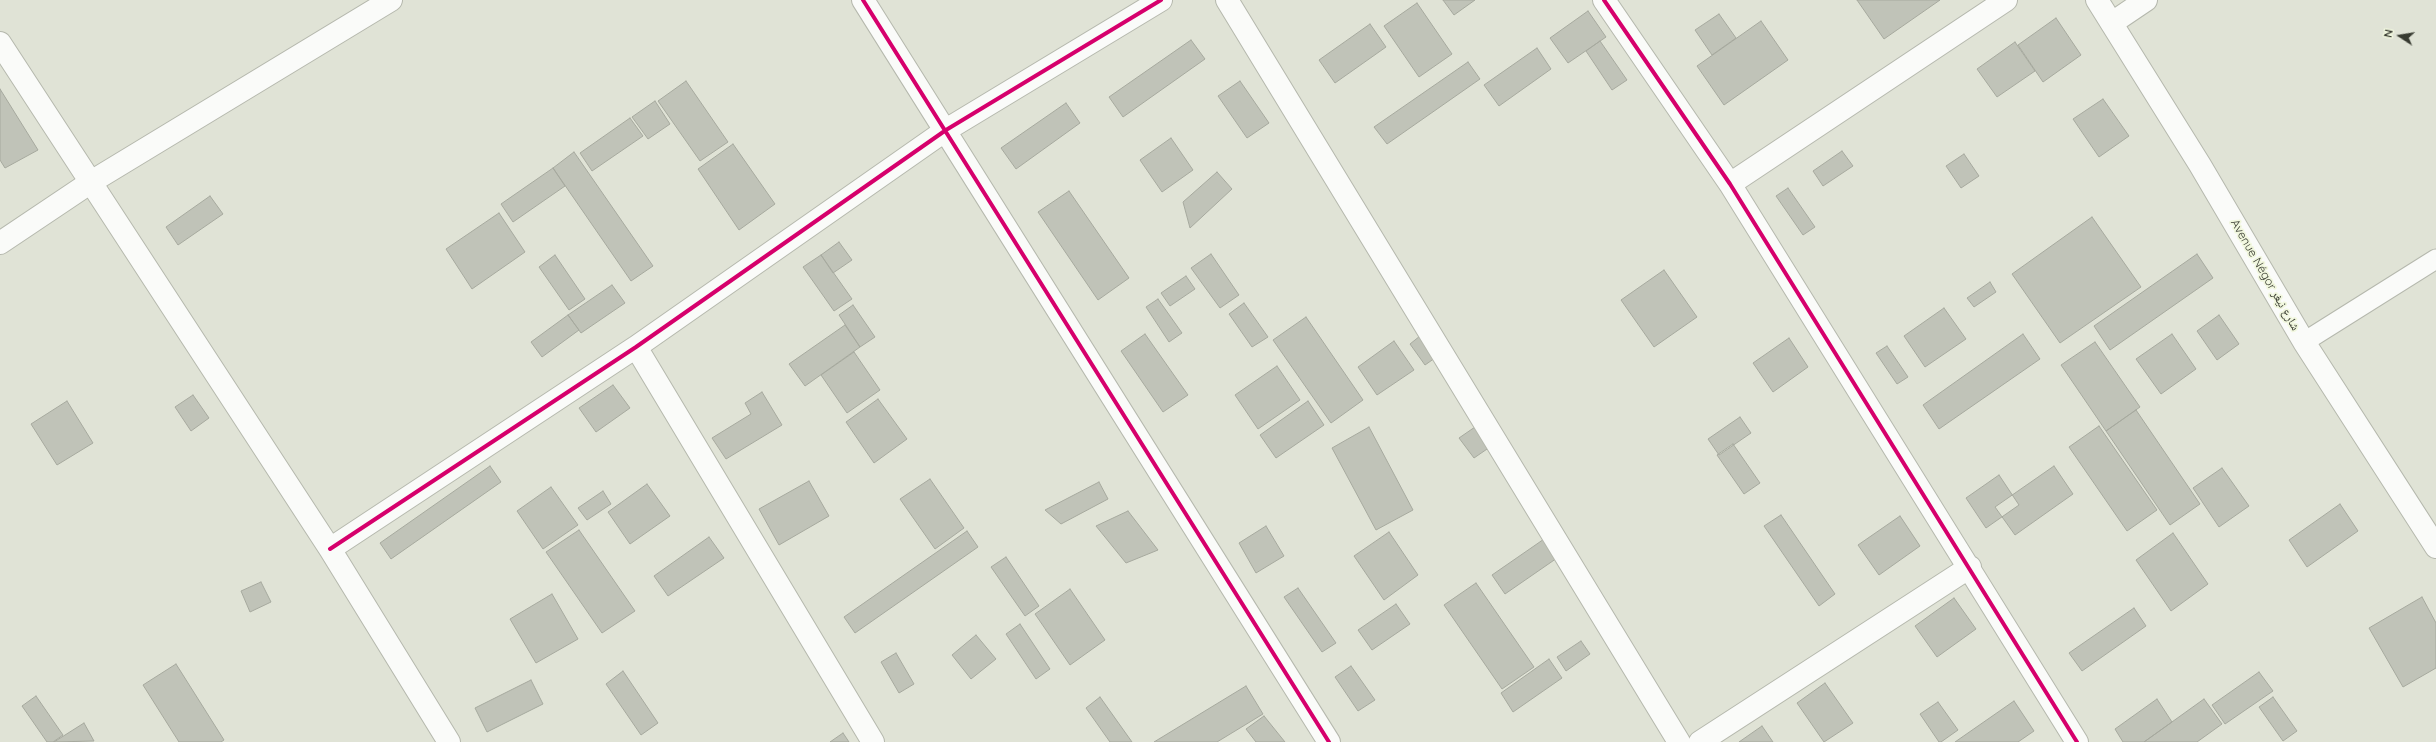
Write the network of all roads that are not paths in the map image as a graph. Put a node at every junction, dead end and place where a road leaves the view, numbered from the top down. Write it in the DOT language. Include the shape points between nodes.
graph roads {
  1 [pos="392,0"];
  2 [pos="863,0"];
  3 [pos="1161,0"];
  4 [pos="1227,0"];
  5 [pos="1604,0"];
  6 [pos="2006,0"];
  7 [pos="2097,0"];
  8 [pos="2146,0"];
  9 [pos="2112,23"];
  10 [pos="0,43"];
  11 [pos="946,130"];
  12 [pos="91,182"];
  13 [pos="1730,184"];
  14 [pos="0,243"];
  15 [pos="2436,259"];
  16 [pos="2304,342"];
  17 [pos="636,347"];
  18 [pos="2436,547"];
  19 [pos="330,549"];
  20 [pos="1970,568"];
  21 [pos="449,742"];
  22 [pos="873,742"];
  23 [pos="1329,742"];
  24 [pos="1679,742"];
  25 [pos="1700,742"];
  26 [pos="2077,742"];
  1 -- 12 [label="street"];
  2 -- 11 [label="street"];
  3 -- 11 [label="street"];
  4 -- 24 [label="street"];
  5 -- 13 [label="street"];
  6 -- 13 [label="street"];
  7 -- 9 [label="street, Avenue Négor شارع نيغر"];
  8 -- 9 [label="street"];
  9 -- 16 [label="street, Avenue Négor شارع نيغر" via="2200,165"];
  10 -- 12 [label="street"];
  11 -- 17 [label="street"];
  11 -- 23 [label="street"];
  12 -- 14 [label="street"];
  12 -- 19 [label="street"];
  13 -- 20 [label="street"];
  15 -- 16 [label="lane"];
  16 -- 18 [label="street, Avenue Négor شارع نيغر"];
  17 -- 19 [label="street"];
  17 -- 22 [label="street"];
  19 -- 21 [label="street"];
  20 -- 25 [label="street"];
  20 -- 26 [label="street"];
}
